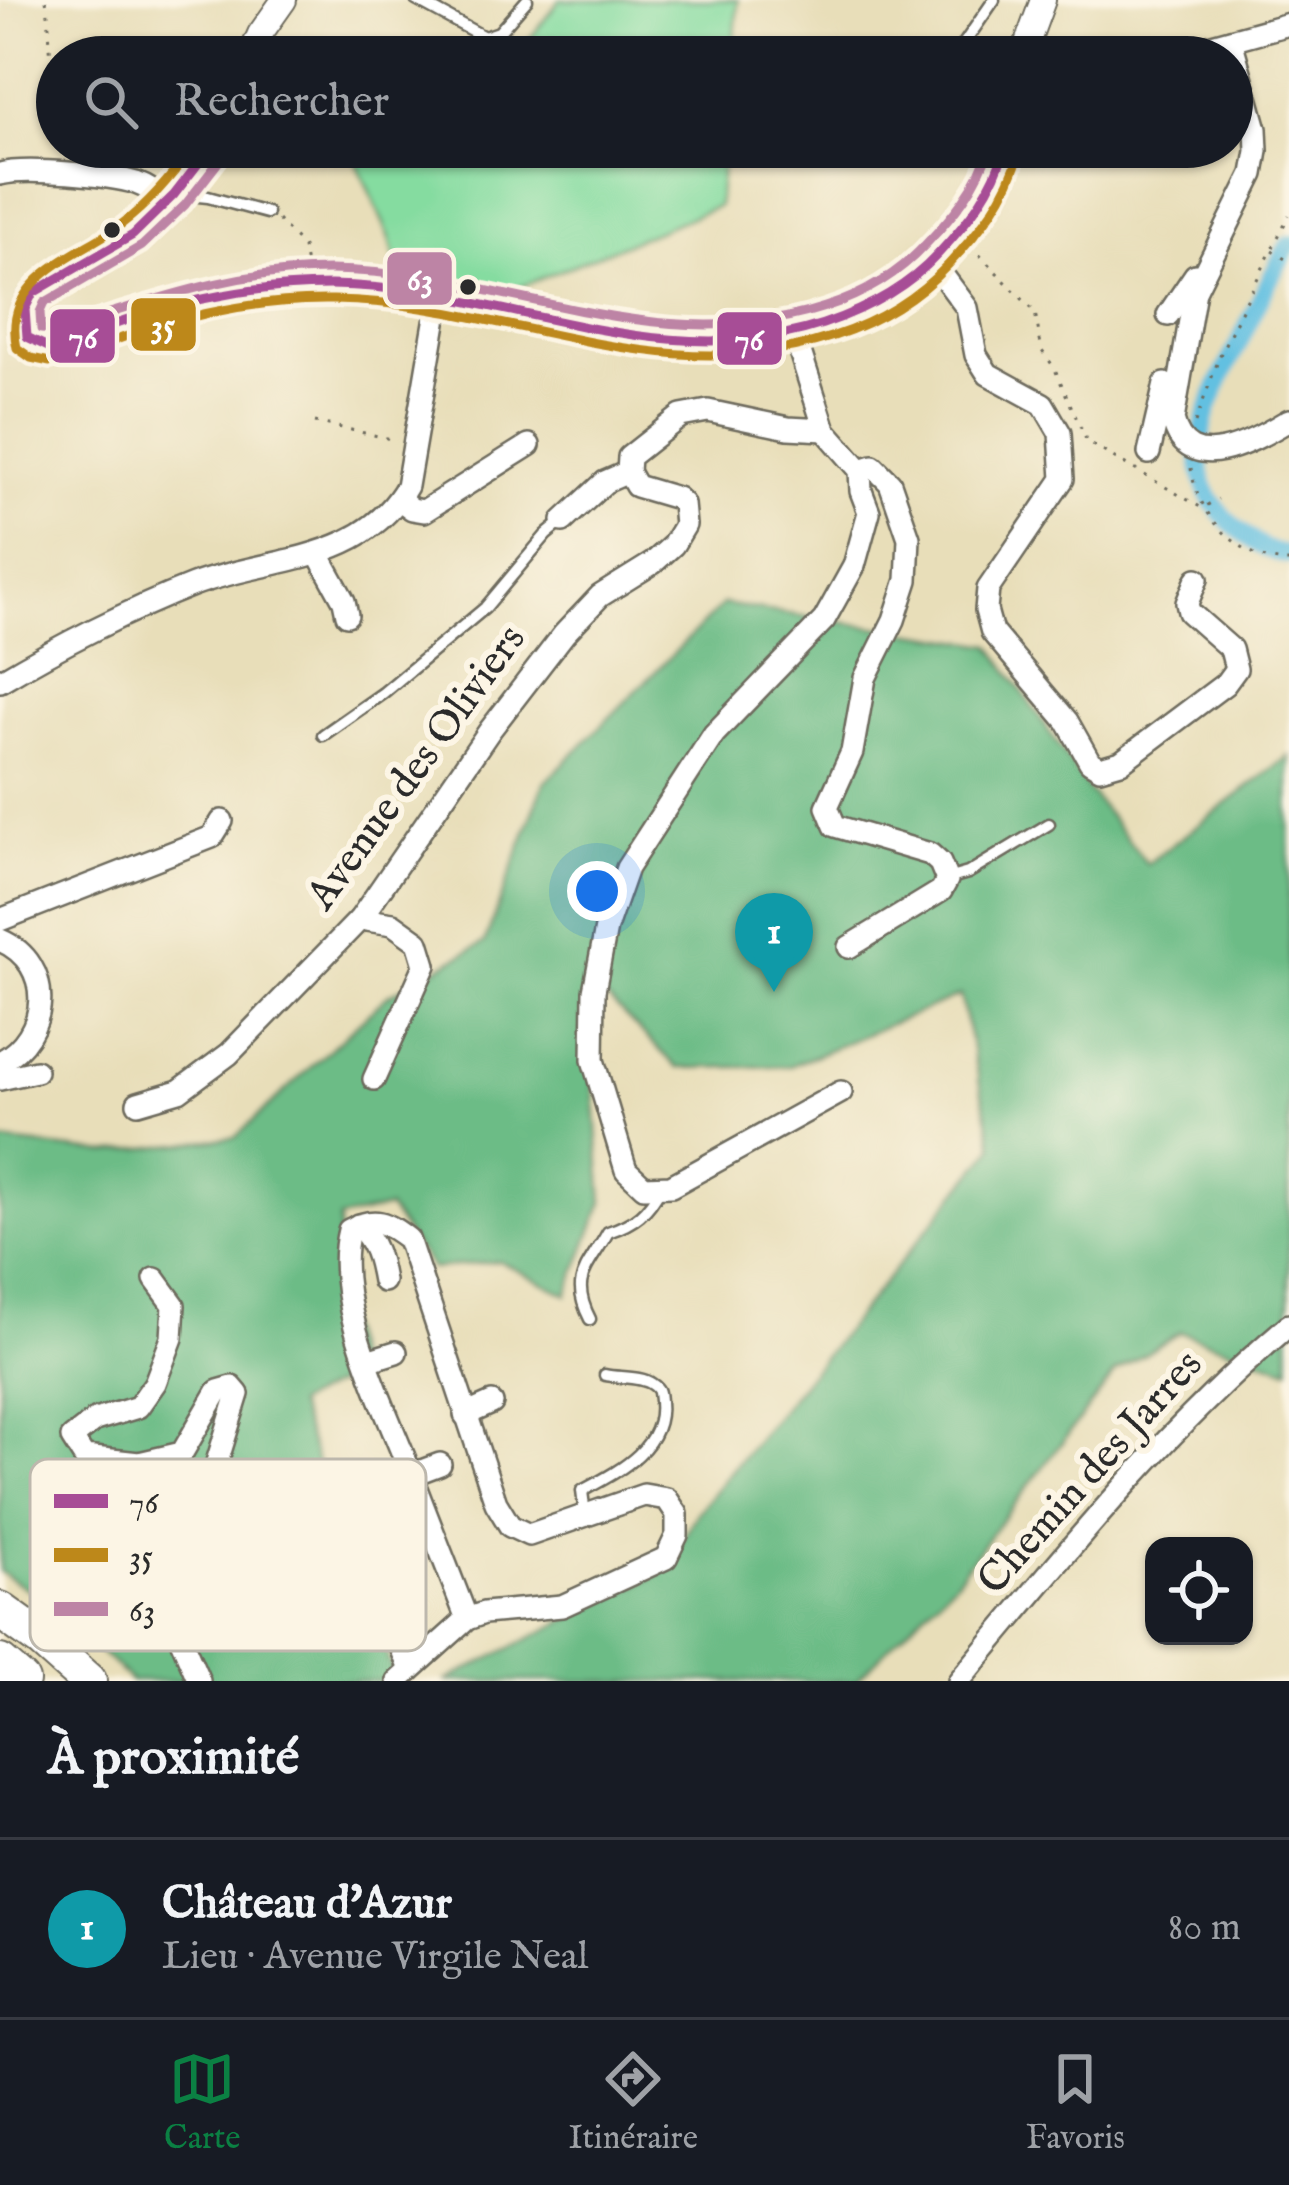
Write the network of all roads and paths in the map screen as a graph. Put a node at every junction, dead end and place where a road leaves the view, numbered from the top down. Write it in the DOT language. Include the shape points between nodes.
graph roads {
  1 [pos="46,0"];
  2 [pos="284,0"];
  3 [pos="416,0"];
  4 [pos="526,0"];
  5 [pos="994,0"];
  6 [pos="1043,0"];
  7 [pos="1289,24"];
  8 [pos="50,36"];
  9 [pos="259,36"];
  10 [pos="482,36"];
  11 [pos="487,36"];
  12 [pos="969,36"];
  13 [pos="1030,36"];
  14 [pos="1246,36"];
  15 [pos="1253,118"];
  16 [pos="196,168"];
  17 [pos="999,168"];
  18 [pos="0,174"];
  19 [pos="174,199"];
  20 [pos="267,212"];
  21 [pos="1289,215"];
  22 [pos="957,232"];
  23 [pos="1270,250"];
  24 [pos="306,256"];
  25 [pos="1210,256"];
  26 [pos="932,260"];
  27 [pos="1287,260"];
  28 [pos="439,299"];
  29 [pos="1168,314"];
  30 [pos="795,336"];
  31 [pos="1185,341"];
  32 [pos="1289,420"];
  33 [pos="315,422"];
  34 [pos="825,430"];
  35 [pos="415,444"];
  36 [pos="530,445"];
  37 [pos="1191,448"];
  38 [pos="1150,453"];
  39 [pos="860,470"];
  40 [pos="628,472"];
  41 [pos="1219,499"];
  42 [pos="399,500"];
  43 [pos="1205,507"];
  44 [pos="563,521"];
  45 [pos="318,554"];
  46 [pos="1289,562"];
  47 [pos="1197,579"];
  48 [pos="347,615"];
  49 [pos="0,681"];
  50 [pos="323,735"];
  51 [pos="222,821"];
  52 [pos="1049,824"];
  53 [pos="947,880"];
  54 [pos="360,919"];
  55 [pos="0,920"];
  56 [pos="0,940"];
  57 [pos="848,946"];
  58 [pos="0,1062"];
  59 [pos="36,1072"];
  60 [pos="0,1079"];
  61 [pos="374,1079"];
  62 [pos="841,1092"];
  63 [pos="138,1103"];
  64 [pos="661,1187"];
  65 [pos="358,1225"];
  66 [pos="155,1279"];
  67 [pos="383,1281"];
  68 [pos="590,1318"];
  69 [pos="1289,1325"];
  70 [pos="396,1352"];
  71 [pos="367,1360"];
  72 [pos="605,1375"];
  73 [pos="492,1403"];
  74 [pos="466,1414"];
  75 [pos="102,1459"];
  76 [pos="156,1459"];
  77 [pos="219,1459"];
  78 [pos="405,1459"];
  79 [pos="440,1464"];
  80 [pos="426,1469"];
  81 [pos="426,1514"];
  82 [pos="585,1515"];
  83 [pos="0,1610"];
  84 [pos="467,1619"];
  85 [pos="30,1634"];
  86 [pos="51,1651"];
  87 [pos="186,1651"];
  88 [pos="0,1663"];
  89 [pos="404,1675"];
  90 [pos="21,1681"];
  91 [pos="88,1681"];
  92 [pos="199,1681"];
  93 [pos="958,1681"];
  1 -- 8 [label="path"];
  2 -- 9 [label="street"];
  3 -- 10 [label="lane"];
  4 -- 11 [label="lane"];
  5 -- 12 [label="lane"];
  6 -- 13 [label="street"];
  7 -- 14 [label="street"];
  15 -- 25 [label="street" via="1253,174"];
  16 -- 19 [label="street"];
  17 -- 22 [label="street"];
  18 -- 19 [label="street" via="133,182"];
  19 -- 20 [label="lane" via="208,197"];
  19 -- 28 [label="street" via="111,250 32,293 27,337 48,347 193,302 286,288 357,286"];
  20 -- 24 [label="path"];
  21 -- 23 [label="path"];
  22 -- 26 [label="street"];
  22 -- 43 [label="path" via="1034,312 1042,351 1087,442"];
  23 -- 27 [label="path"];
  23 -- 37 [label="path" via="1198,407"];
  25 -- 29 [label="street"];
  25 -- 31 [label="street"];
  26 -- 30 [label="street" via="884,298"];
  26 -- 47 [label="street" via="967,308 988,374 1043,404 1060,433 1063,478 988,589 986,610 992,632 1100,768 1121,762 1236,669 1232,649 1189,612"];
  28 -- 30 [label="street" via="700,345"];
  28 -- 35 [label="street"];
  30 -- 34 [label="street"];
  31 -- 37 [label="street" via="1173,420 1177,438"];
  31 -- 38 [label="street" via="1171,364"];
  32 -- 37 [label="street" via="1247,446"];
  33 -- 35 [label="path"];
  34 -- 39 [label="street"];
  34 -- 40 [label="street" via="709,411 681,416 629,457"];
  35 -- 42 [label="street"];
  36 -- 42 [label="street" via="424,511"];
  37 -- 43 [label="path"];
  39 -- 53 [label="street" via="873,466 890,483 909,538 908,580 865,678 852,752 827,807 835,826 930,854"];
  39 -- 64 [label="street" via="869,512 854,566 824,620 714,734 627,868 606,928 593,1060 626,1170 644,1186"];
  40 -- 44 [label="street"];
  40 -- 54 [label="street, Avenue des Oliviers" via="636,486 683,504 681,534 564,634"];
  41 -- 43 [label="path"];
  42 -- 45 [label="street" via="353,540"];
  43 -- 46 [label="path" via="1264,562"];
  44 -- 50 [label="lane" via="485,608"];
  45 -- 48 [label="street"];
  45 -- 49 [label="street" via="193,586"];
  51 -- 55 [label="street" via="212,837"];
  52 -- 53 [label="lane"];
  53 -- 57 [label="street"];
  54 -- 61 [label="street" via="393,924 418,942 424,965"];
  54 -- 63 [label="street, Avenue des Oliviers" via="229,1054 179,1091"];
  56 -- 58 [label="street" via="32,967 40,1009 32,1036"];
  59 -- 60 [label="street"];
  62 -- 64 [label="street"];
  64 -- 68 [label="lane" via="648,1211 608,1232 578,1284"];
  65 -- 67 [label="street" via="370,1236"];
  65 -- 71 [label="street" via="344,1252"];
  65 -- 74 [label="street" via="386,1221 408,1239"];
  66 -- 75 [label="street" via="174,1305 172,1339 155,1383 138,1407 95,1420 72,1438 84,1457"];
  69 -- 93 [label="street, Chemin des Jarres" via="1188,1415"];
  70 -- 71 [label="street"];
  71 -- 78 [label="street"];
  72 -- 82 [label="lane" via="649,1380 661,1408 643,1452 582,1491"];
  73 -- 74 [label="street"];
  74 -- 82 [label="street" via="510,1526 529,1534"];
  76 -- 77 [label="street" via="182,1453 218,1391 232,1387 238,1394"];
  79 -- 80 [label="street"];
  81 -- 84 [label="street"];
  82 -- 84 [label="street" via="644,1495 667,1499 677,1535 666,1558 573,1603"];
  83 -- 85 [label="highway"];
  84 -- 89 [label="street"];
  86 -- 91 [label="highway"];
  87 -- 92 [label="street"];
  88 -- 90 [label="highway"];
}
